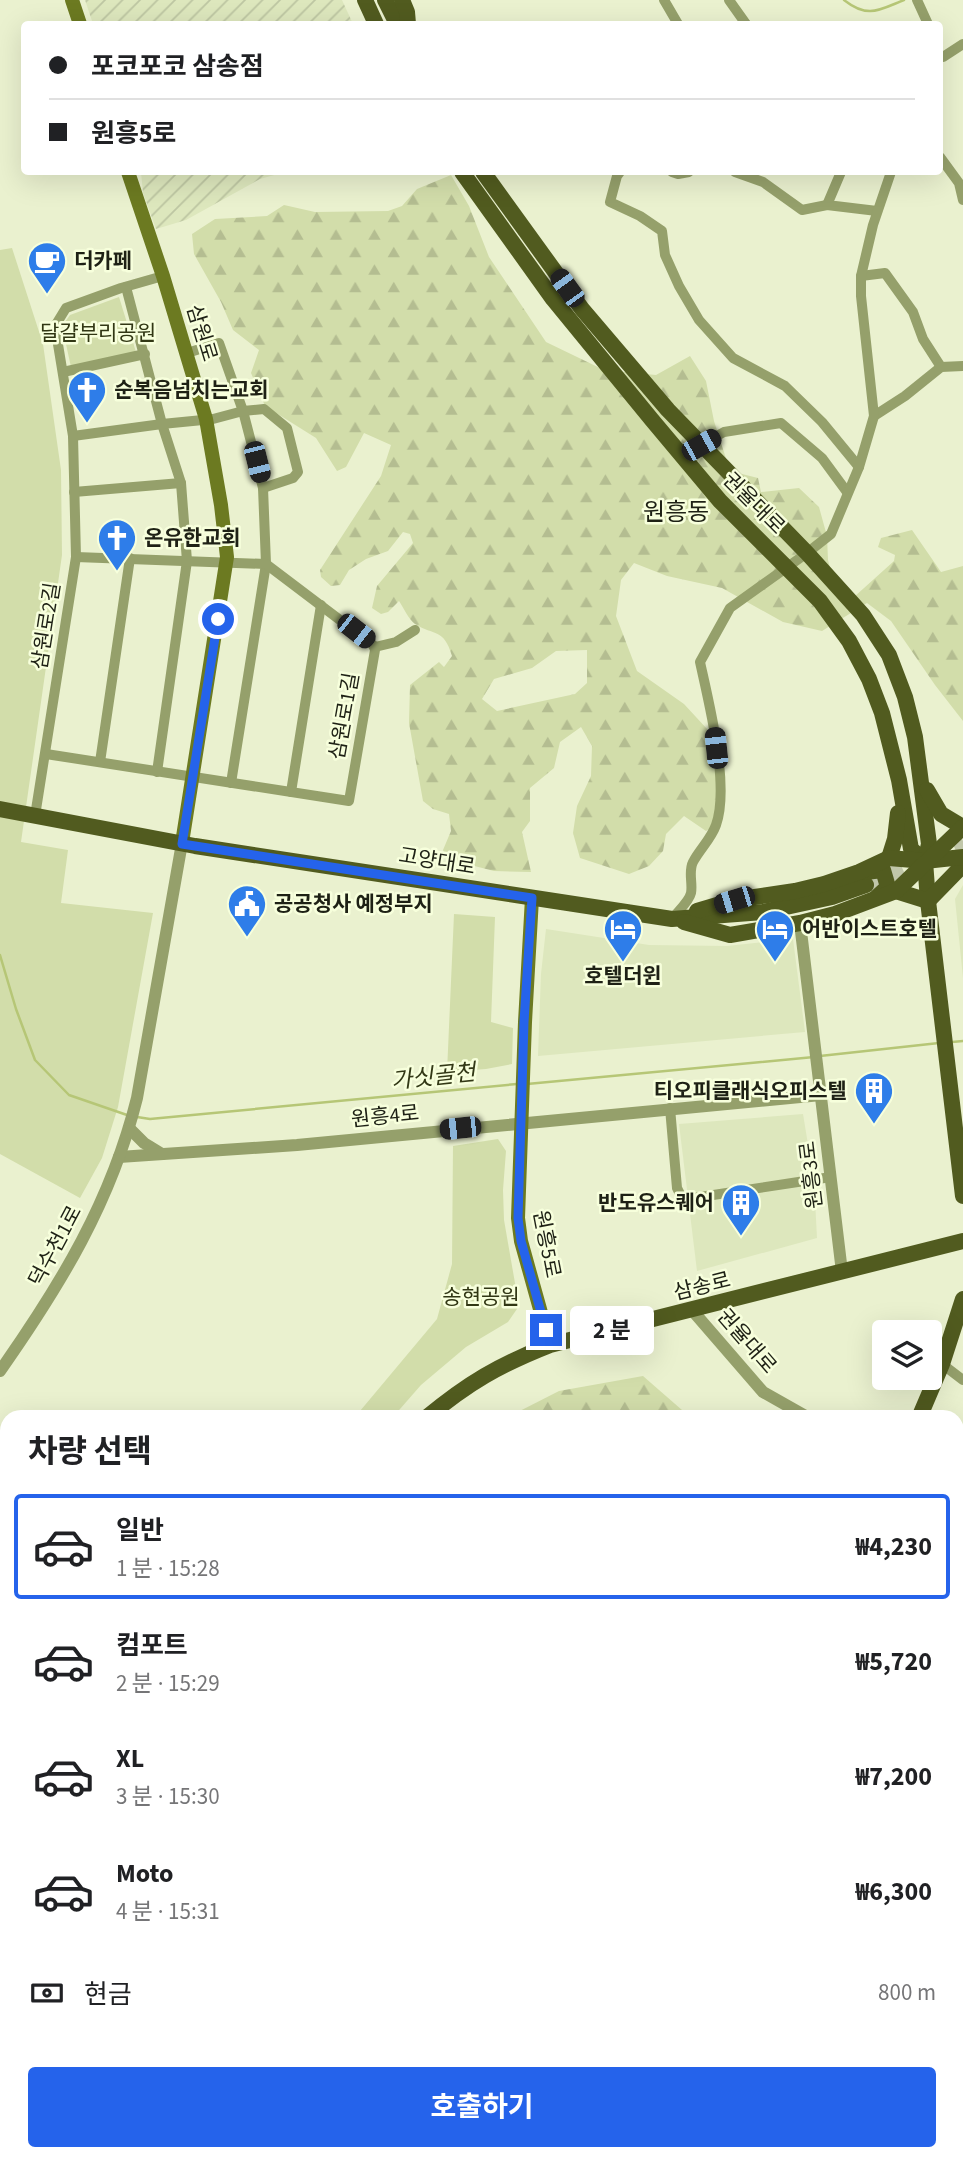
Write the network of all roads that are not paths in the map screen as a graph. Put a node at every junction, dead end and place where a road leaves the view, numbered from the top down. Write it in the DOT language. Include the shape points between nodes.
graph roads {
  1 [pos="72,0"];
  2 [pos="365,0"];
  3 [pos="385,0"];
  4 [pos="402,0"];
  5 [pos="664,0"];
  6 [pos="729,0"];
  7 [pos="917,0"];
  8 [pos="79,21"];
  9 [pos="375,21"];
  10 [pos="396,21"];
  11 [pos="408,21"];
  12 [pos="676,21"];
  13 [pos="744,21"];
  14 [pos="927,21"];
  15 [pos="963,44"];
  16 [pos="943,56"];
  17 [pos="943,161"];
  18 [pos="129,175"];
  19 [pos="465,175"];
  20 [pos="485,175"];
  21 [pos="618,175"];
  22 [pos="743,175"];
  23 [pos="840,175"];
  24 [pos="890,175"];
  25 [pos="963,200"];
  26 [pos="827,205"];
  27 [pos="877,211"];
  28 [pos="163,276"];
  29 [pos="861,276"];
  30 [pos="127,287"];
  31 [pos="187,353"];
  32 [pos="145,354"];
  33 [pos="963,366"];
  34 [pos="942,367"];
  35 [pos="63,372"];
  36 [pos="243,411"];
  37 [pos="874,416"];
  38 [pos="206,419"];
  39 [pos="162,424"];
  40 [pos="74,436"];
  41 [pos="701,445"];
  42 [pos="859,467"];
  43 [pos="181,484"];
  44 [pos="263,488"];
  45 [pos="74,492"];
  46 [pos="847,492"];
  47 [pos="807,554"];
  48 [pos="76,557"];
  49 [pos="130,558"];
  50 [pos="187,561"];
  51 [pos="226,563"];
  52 [pos="266,564"];
  53 [pos="788,567"];
  54 [pos="321,605"];
  55 [pos="415,630"];
  56 [pos="375,647"];
  57 [pos="46,754"];
  58 [pos="100,762"];
  59 [pos="157,772"];
  60 [pos="920,774"];
  61 [pos="193,778"];
  62 [pos="899,780"];
  63 [pos="232,783"];
  64 [pos="291,792"];
  65 [pos="0,809"];
  66 [pos="35,816"];
  67 [pos="963,827"];
  68 [pos="182,844"];
  69 [pos="963,857"];
  70 [pos="889,859"];
  71 [pos="925,861"];
  72 [pos="963,864"];
  73 [pos="863,879"];
  74 [pos="896,891"];
  75 [pos="532,898"];
  76 [pos="872,901"];
  77 [pos="928,901"];
  78 [pos="672,919"];
  79 [pos="800,923"];
  80 [pos="821,1095"];
  81 [pos="670,1108"];
  82 [pos="522,1115"];
  83 [pos="131,1132"];
  84 [pos="163,1154"];
  85 [pos="119,1157"];
  86 [pos="831,1177"];
  87 [pos="963,1196"];
  88 [pos="963,1241"];
  89 [pos="842,1272"];
  90 [pos="963,1299"];
  91 [pos="692,1310"];
  92 [pos="550,1345"];
  93 [pos="942,1364"];
  94 [pos="0,1371"];
  95 [pos="963,1380"];
  96 [pos="931,1390"];
  97 [pos="437,1410"];
  98 [pos="795,1410"];
  99 [pos="922,1410"];
  1 -- 8 [label="main road"];
  2 -- 9 [label="main road"];
  3 -- 10 [label="main road"];
  4 -- 11 [label="main road"];
  5 -- 12 [label="street"];
  6 -- 13 [label="street"];
  7 -- 14 [label="street"];
  15 -- 16 [label="street"];
  17 -- 25 [label="street" via="959,183"];
  18 -- 28 [label="main road, 삼원로"];
  19 -- 53 [label="main road, 권율대로" via="553,299 652,420 720,501"];
  20 -- 41 [label="main road, 권율대로" via="582,309"];
  21 -- 42 [label="street" via="610,202 662,231 665,255 699,320 733,358 785,386"];
  22 -- 26 [label="street" via="763,182 802,210"];
  23 -- 26 [label="street"];
  24 -- 27 [label="street"];
  26 -- 27 [label="street"];
  27 -- 29 [label="street"];
  28 -- 30 [label="street"];
  28 -- 31 [label="main road, 삼원로"];
  29 -- 34 [label="street" via="886,273"];
  29 -- 37 [label="street"];
  30 -- 32 [label="street"];
  30 -- 35 [label="street" via="66,308 55,326"];
  31 -- 36 [label="street" via="219,343"];
  31 -- 38 [label="main road, 삼원로"];
  32 -- 35 [label="street"];
  32 -- 39 [label="street"];
  33 -- 34 [label="street"];
  34 -- 37 [label="street"];
  35 -- 40 [label="street"];
  36 -- 38 [label="street"];
  36 -- 44 [label="street"];
  36 -- 44 [label="street" via="264,410 287,428 293,450 298,472"];
  37 -- 42 [label="street"];
  38 -- 39 [label="street"];
  38 -- 51 [label="main road, 삼원로"];
  39 -- 40 [label="street"];
  39 -- 43 [label="street"];
  40 -- 45 [label="street"];
  41 -- 46 [label="street" via="724,432 781,422 822,458"];
  41 -- 47 [label="main road, 권율대로"];
  42 -- 46 [label="street"];
  43 -- 45 [label="street"];
  43 -- 50 [label="street"];
  44 -- 52 [label="street"];
  45 -- 48 [label="street"];
  46 -- 47 [label="street" via="831,534"];
  47 -- 53 [label="street"];
  47 -- 60 [label="main road, 권율대로" via="863,615 889,655 905,696"];
  48 -- 49 [label="street, 삼원로2길"];
  48 -- 57 [label="street, 삼원로2길"];
  49 -- 50 [label="street, 삼원로2길"];
  49 -- 58 [label="street"];
  50 -- 51 [label="street, 삼원로2길"];
  50 -- 59 [label="street"];
  51 -- 52 [label="street"];
  51 -- 61 [label="main road, 삼원로"];
  52 -- 54 [label="street, 삼원로1길"];
  52 -- 63 [label="street"];
  53 -- 62 [label="main road, 권율대로" via="820,601 869,678"];
  53 -- 78 [label="street" via="730,608 701,662 714,724 721,798 716,825 693,862 689,897"];
  54 -- 56 [label="street, 삼원로1길"];
  54 -- 64 [label="street, 삼원로1길"];
  55 -- 56 [label="street" via="396,642"];
  56 -- 64 [label="street, 삼원로1길" via="349,800"];
  57 -- 58 [label="street"];
  57 -- 66 [label="street, 삼원로2길"];
  58 -- 59 [label="street"];
  59 -- 61 [label="street"];
  60 -- 67 [label="main road" via="941,814"];
  60 -- 71 [label="main road, 권율대로" via="929,844"];
  61 -- 63 [label="street, 삼원로1길"];
  61 -- 68 [label="main road, 삼원로"];
  62 -- 70 [label="main road" via="898,827"];
  62 -- 71 [label="main road, 권율대로" via="911,849"];
  63 -- 64 [label="street, 삼원로1길"];
  65 -- 66 [label="main road, 고양대로"];
  66 -- 68 [label="main road, 고양대로"];
  67 -- 71 [label="main road"];
  68 -- 75 [label="main road, 고양대로"];
  68 -- 83 [label="street, 덕수천1로"];
  69 -- 71 [label="main road"];
  70 -- 71 [label="main road"];
  70 -- 73 [label="main road, 고양대로"];
  71 -- 74 [label="main road"];
  71 -- 77 [label="main road, 권율대로"];
  72 -- 77 [label="main road"];
  73 -- 76 [label="main road" via="883,870 888,887"];
  73 -- 78 [label="main road, 고양대로" via="832,897 763,912"];
  74 -- 76 [label="main road"];
  74 -- 77 [label="main road"];
  75 -- 78 [label="main road, 고양대로"];
  75 -- 82 [label="main road, 원흥5로"];
  76 -- 79 [label="main road"];
  77 -- 87 [label="main road, 권율대로"];
  78 -- 79 [label="main road" via="730,935"];
  79 -- 80 [label="street, 원흥3로"];
  80 -- 81 [label="street, 원흥4로"];
  80 -- 86 [label="street, 원흥3로"];
  81 -- 82 [label="street, 원흥4로"];
  81 -- 86 [label="street" via="677,1188 687,1199"];
  82 -- 84 [label="street, 원흥4로" via="297,1145"];
  82 -- 92 [label="main road, 원흥5로" via="518,1218"];
  83 -- 84 [label="street"];
  83 -- 85 [label="street, 덕수천1로"];
  84 -- 85 [label="street, 원흥4로"];
  85 -- 94 [label="street, 덕수천1로" via="72,1262"];
  86 -- 89 [label="street, 원흥3로"];
  88 -- 89 [label="main road, 삼송로"];
  89 -- 91 [label="main road, 삼송로"];
  90 -- 93 [label="main road"];
  91 -- 92 [label="main road, 삼송로"];
  91 -- 98 [label="street, 권율대로" via="763,1392"];
  92 -- 97 [label="main road, 삼송로" via="482,1376"];
  93 -- 95 [label="street"];
  96 -- 99 [label="main road"];
}
